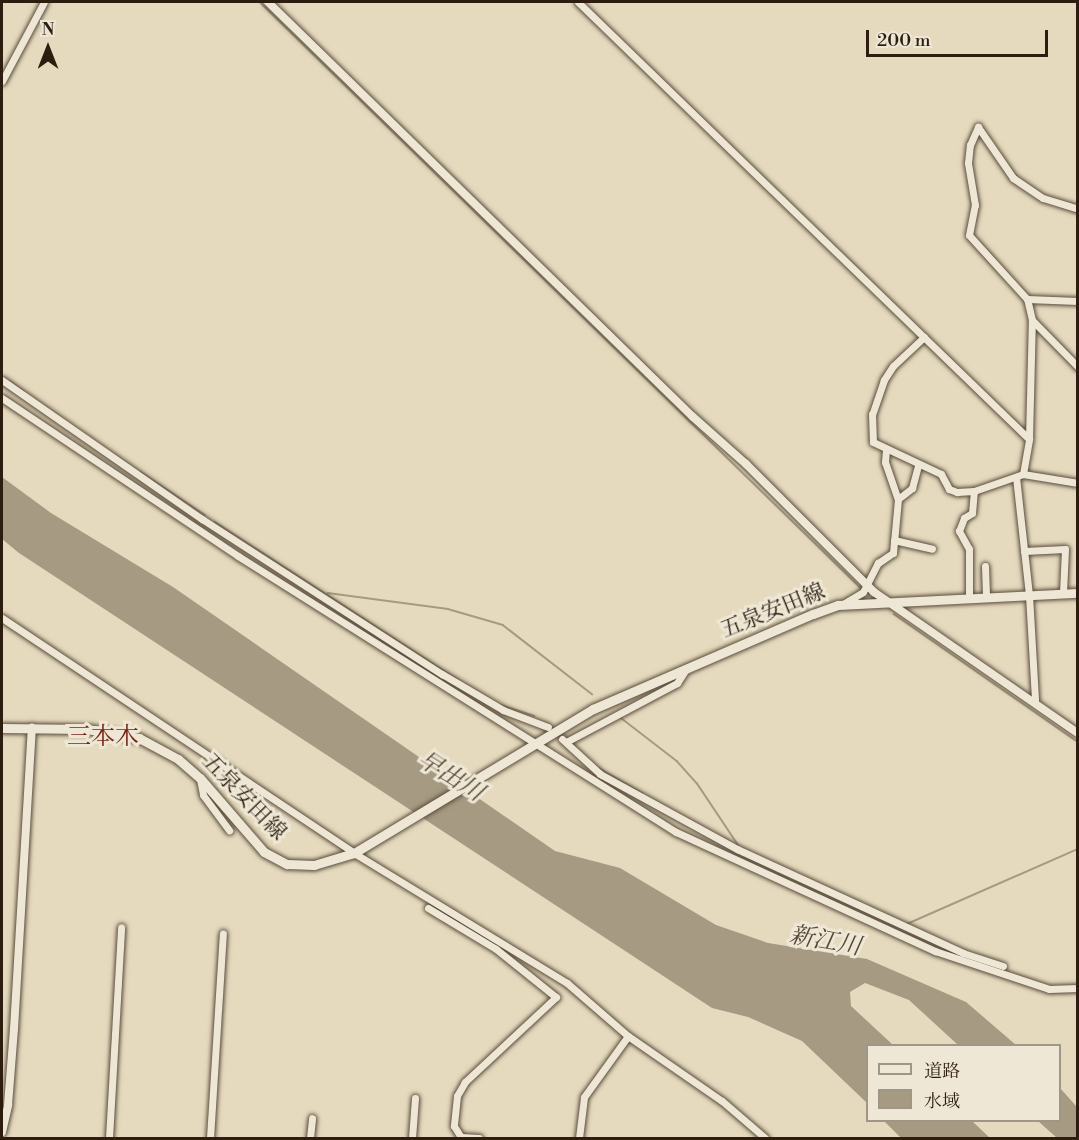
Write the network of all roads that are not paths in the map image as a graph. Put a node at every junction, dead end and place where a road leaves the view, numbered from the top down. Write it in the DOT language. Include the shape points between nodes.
graph roads {
  1 [pos="44,2"];
  2 [pos="268,2"];
  3 [pos="578,2"];
  4 [pos="2,81"];
  5 [pos="1077,209"];
  6 [pos="1027,299"];
  7 [pos="1077,301"];
  8 [pos="1032,320"];
  9 [pos="924,337"];
  10 [pos="1077,366"];
  11 [pos="2,380"];
  12 [pos="2,398"];
  13 [pos="1029,439"];
  14 [pos="886,450"];
  15 [pos="918,465"];
  16 [pos="1023,474"];
  17 [pos="1016,477"];
  18 [pos="1077,483"];
  19 [pos="974,491"];
  20 [pos="897,499"];
  21 [pos="894,540"];
  22 [pos="932,549"];
  23 [pos="1024,551"];
  24 [pos="985,567"];
  25 [pos="867,585"];
  26 [pos="1064,593"];
  27 [pos="1077,593"];
  28 [pos="1029,595"];
  29 [pos="986,597"];
  30 [pos="969,598"];
  31 [pos="886,602"];
  32 [pos="841,605"];
  33 [pos="2,618"];
  34 [pos="686,668"];
  35 [pos="1035,700"];
  36 [pos="548,727"];
  37 [pos="2,728"];
  38 [pos="32,728"];
  39 [pos="1076,731"];
  40 [pos="538,744"];
  41 [pos="200,778"];
  42 [pos="229,830"];
  43 [pos="355,853"];
  44 [pos="428,908"];
  45 [pos="121,927"];
  46 [pos="223,933"];
  47 [pos="1003,966"];
  48 [pos="1077,988"];
  49 [pos="628,1036"];
  50 [pos="415,1098"];
  51 [pos="312,1118"];
  52 [pos="2,1132"];
  53 [pos="109,1138"];
  54 [pos="210,1138"];
  55 [pos="310,1138"];
  56 [pos="412,1138"];
  57 [pos="479,1138"];
  58 [pos="579,1138"];
  59 [pos="765,1138"];
  1 -- 4 [label="street"];
  2 -- 25 [label="street"];
  3 -- 9 [label="street"];
  5 -- 6 [label="street" via="1043,198 1013,178 978,127 968,163 975,205 969,235"];
  6 -- 7 [label="street"];
  6 -- 8 [label="street"];
  8 -- 10 [label="street"];
  8 -- 13 [label="street"];
  9 -- 13 [label="street"];
  9 -- 14 [label="street" via="893,366 874,401 873,442"];
  11 -- 36 [label="street" via="202,519 442,674 503,710"];
  12 -- 40 [label="street" via="229,550"];
  13 -- 16 [label="street"];
  14 -- 15 [label="street"];
  14 -- 20 [label="street" via="885,462"];
  15 -- 19 [label="street" via="941,474 949,489"];
  15 -- 20 [label="street" via="912,488"];
  16 -- 17 [label="street"];
  16 -- 18 [label="street"];
  17 -- 19 [label="street"];
  17 -- 23 [label="street"];
  19 -- 30 [label="street" via="972,513 964,518 959,531 969,549"];
  20 -- 21 [label="street"];
  21 -- 22 [label="street"];
  21 -- 25 [label="street" via="892,555 878,563"];
  23 -- 26 [label="street" via="1065,549"];
  23 -- 28 [label="street"];
  24 -- 29 [label="street"];
  25 -- 31 [label="street"];
  25 -- 32 [label="street"];
  26 -- 27 [label="main road, 五泉安田線"];
  26 -- 28 [label="main road, 五泉安田線"];
  28 -- 29 [label="main road, 五泉安田線"];
  28 -- 35 [label="street"];
  29 -- 30 [label="main road, 五泉安田線"];
  30 -- 31 [label="main road, 五泉安田線"];
  31 -- 32 [label="main road, 五泉安田線"];
  31 -- 35 [label="street"];
  32 -- 34 [label="main road, 五泉安田線" via="791,622"];
  33 -- 43 [label="street"];
  34 -- 40 [label="main road, 五泉安田線" via="593,709"];
  34 -- 47 [label="street" via="677,682 564,741 600,774 736,849 963,953"];
  35 -- 39 [label="street"];
  37 -- 38 [label="main road, 五泉安田線"];
  38 -- 41 [label="main road, 五泉安田線" via="87,729 133,736 172,755"];
  38 -- 52 [label="street" via="14,1029"];
  40 -- 43 [label="main road, 五泉安田線"];
  40 -- 48 [label="street" via="676,832 780,883 991,972 1048,989"];
  41 -- 42 [label="street" via="203,795"];
  41 -- 43 [label="main road, 五泉安田線" via="264,852 287,864 335,862"];
  43 -- 49 [label="street" via="567,983"];
  44 -- 57 [label="street" via="496,949 555,997 465,1082 457,1096 454,1126 461,1137"];
  45 -- 53 [label="street"];
  46 -- 54 [label="street"];
  49 -- 58 [label="street" via="584,1097"];
  49 -- 59 [label="street" via="722,1101"];
  50 -- 56 [label="street"];
  51 -- 55 [label="street"];
}
